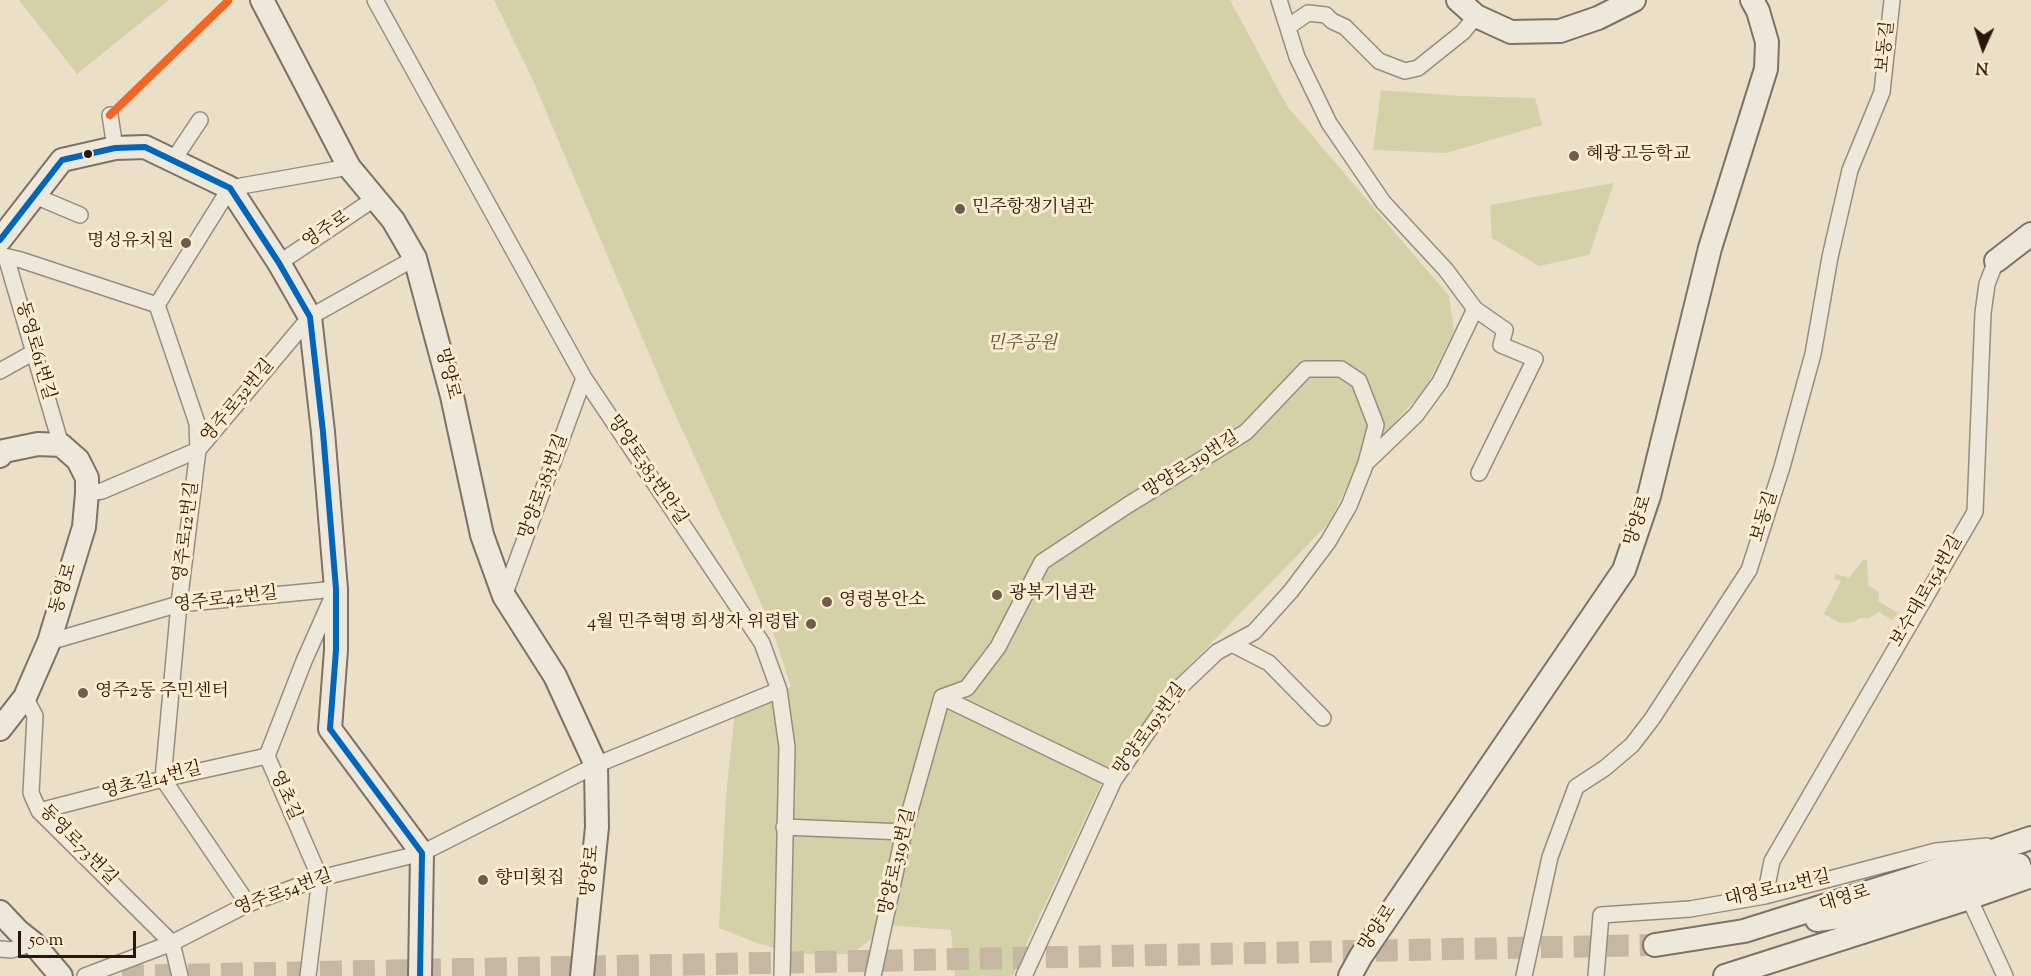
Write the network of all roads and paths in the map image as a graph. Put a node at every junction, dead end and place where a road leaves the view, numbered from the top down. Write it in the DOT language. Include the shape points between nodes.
graph roads {
  1 [pos="262,0"];
  2 [pos="375,0"];
  3 [pos="1279,0"];
  4 [pos="1458,0"];
  5 [pos="1634,0"];
  6 [pos="1752,0"];
  7 [pos="1892,0"];
  8 [pos="1476,16"];
  9 [pos="1288,27"];
  10 [pos="110,115"];
  11 [pos="200,120"];
  12 [pos="115,148"];
  13 [pos="174,159"];
  14 [pos="350,166"];
  15 [pos="230,188"];
  16 [pos="35,196"];
  17 [pos="374,198"];
  18 [pos="80,215"];
  19 [pos="2031,234"];
  20 [pos="2,251"];
  21 [pos="2031,256"];
  22 [pos="415,258"];
  23 [pos="1996,261"];
  24 [pos="279,263"];
  25 [pos="157,305"];
  26 [pos="1475,309"];
  27 [pos="310,317"];
  28 [pos="34,352"];
  29 [pos="0,371"];
  30 [pos="584,378"];
  31 [pos="61,445"];
  32 [pos="198,450"];
  33 [pos="0,456"];
  34 [pos="1366,463"];
  35 [pos="1479,473"];
  36 [pos="87,493"];
  37 [pos="336,589"];
  38 [pos="504,596"];
  39 [pos="179,604"];
  40 [pos="49,642"];
  41 [pos="1232,644"];
  42 [pos="779,690"];
  43 [pos="25,697"];
  44 [pos="942,697"];
  45 [pos="1323,718"];
  46 [pos="0,729"];
  47 [pos="267,756"];
  48 [pos="596,765"];
  49 [pos="163,778"];
  50 [pos="1114,780"];
  51 [pos="39,811"];
  52 [pos="784,827"];
  53 [pos="904,832"];
  54 [pos="2022,841"];
  55 [pos="422,853"];
  56 [pos="2031,861"];
  57 [pos="2031,876"];
  58 [pos="320,878"];
  59 [pos="1765,896"];
  60 [pos="1969,898"];
  61 [pos="248,904"];
  62 [pos="0,912"];
  63 [pos="1744,931"];
  64 [pos="33,943"];
  65 [pos="172,943"];
  66 [pos="1655,945"];
  67 [pos="0,949"];
  68 [pos="61,976"];
  69 [pos="85,976"];
  70 [pos="180,976"];
  71 [pos="308,976"];
  72 [pos="420,976"];
  73 [pos="582,976"];
  74 [pos="782,976"];
  75 [pos="873,976"];
  76 [pos="1024,976"];
  77 [pos="1350,976"];
  78 [pos="1524,976"];
  79 [pos="1596,976"];
  80 [pos="1725,976"];
  81 [pos="2005,976"];
  1 -- 14 [label="main road, 망양로"];
  2 -- 30 [label="street, 망양로383번안길"];
  3 -- 9 [label="street"];
  4 -- 8 [label="main road"];
  5 -- 8 [label="main road" via="1560,31 1511,32"];
  6 -- 77 [label="main road, 망양로" via="1767,42 1766,69 1710,248 1649,496 1624,570"];
  7 -- 78 [label="street, 보동길" via="1882,92 1850,170 1813,354 1749,570 1632,745 1576,787 1550,856"];
  8 -- 9 [label="street" via="1463,32 1418,68 1406,71 1379,61 1345,27 1326,15 1308,13"];
  9 -- 26 [label="street" via="1297,57 1329,123 1383,202 1446,270"];
  10 -- 12 [label="street"];
  11 -- 13 [label="street"];
  12 -- 13 [label="main road" via="145,147"];
  12 -- 16 [label="main road" via="62,160"];
  13 -- 15 [label="main road"];
  14 -- 15 [label="street"];
  14 -- 17 [label="main road, 망양로"];
  15 -- 24 [label="main road"];
  15 -- 25 [label="street"];
  16 -- 18 [label="street"];
  16 -- 20 [label="main road"];
  17 -- 22 [label="main road, 망양로" via="393,220"];
  17 -- 24 [label="street, 영주로"];
  19 -- 23 [label="main road"];
  20 -- 25 [label="street"];
  20 -- 28 [label="street, 동영로61번길"];
  21 -- 23 [label="main road"];
  22 -- 27 [label="street"];
  22 -- 38 [label="main road, 망양로" via="452,396 482,535"];
  23 -- 59 [label="street, 보수대로154번길" via="1987,284 1983,313 1975,512 1772,861"];
  24 -- 27 [label="main road"];
  25 -- 32 [label="street, 영주로12번길" via="197,423"];
  26 -- 34 [label="street" via="1440,382 1416,415"];
  26 -- 35 [label="street" via="1505,330 1501,345 1535,359"];
  27 -- 32 [label="street, 영주로32번길"];
  27 -- 37 [label="main road"];
  28 -- 29 [label="street"];
  28 -- 31 [label="street, 동영로61번길"];
  30 -- 38 [label="street, 망양로383번길"];
  30 -- 42 [label="street, 망양로383번안길" via="762,643"];
  31 -- 33 [label="main road" via="38,444 4,451"];
  31 -- 36 [label="main road, 동영로" via="78,460 87,478"];
  32 -- 36 [label="street, 영주로32번길" via="102,491"];
  32 -- 39 [label="street, 영주로12번길"];
  34 -- 41 [label="street, 망양로193번길" via="1328,542 1254,632"];
  34 -- 44 [label="street, 망양로319번길" via="1377,425 1359,381 1341,369 1305,369 1246,432 1042,562 998,647 967,688"];
  36 -- 40 [label="main road, 동영로" via="84,527"];
  37 -- 39 [label="street, 영주로42번길"];
  37 -- 47 [label="street, 영초길"];
  37 -- 55 [label="main road" via="330,729"];
  38 -- 48 [label="main road, 망양로" via="555,675"];
  39 -- 40 [label="street, 영주로42번길"];
  39 -- 49 [label="street, 영주로12번길"];
  40 -- 43 [label="main road, 동영로"];
  41 -- 45 [label="street" via="1269,663"];
  41 -- 50 [label="street, 망양로193번길" via="1217,651 1177,690"];
  42 -- 48 [label="street"];
  42 -- 52 [label="street, 망양로383번안길" via="787,747"];
  43 -- 46 [label="main road, 동영로"];
  43 -- 51 [label="street, 동영로73번길" via="35,716 31,793"];
  44 -- 50 [label="street"];
  44 -- 53 [label="street, 망양로319번길"];
  47 -- 49 [label="street, 영초길14번길"];
  47 -- 58 [label="street, 영초길"];
  48 -- 55 [label="street, 영주로54번길"];
  48 -- 73 [label="main road, 망양로" via="597,827"];
  49 -- 51 [label="street, 영초길14번길"];
  49 -- 61 [label="street"];
  50 -- 76 [label="street, 망양로193번길"];
  51 -- 65 [label="street, 동영로73번길"];
  52 -- 53 [label="street"];
  52 -- 74 [label="street, 망양로383번안길"];
  53 -- 75 [label="street, 망양로319번길"];
  54 -- 59 [label="street, 대영로112번길" via="1936,851"];
  54 -- 63 [label="main road, 대영로"];
  55 -- 58 [label="street, 영주로54번길"];
  55 -- 72 [label="main road"];
  56 -- 63 [label="main road" via="1847,916"];
  57 -- 60 [label="main road, 대영로"];
  58 -- 61 [label="street, 영주로54번길"];
  58 -- 71 [label="street"];
  59 -- 79 [label="street, 대영로112번길" via="1690,909 1602,915"];
  60 -- 80 [label="main road, 대영로"];
  60 -- 81 [label="street"];
  61 -- 65 [label="street, 영주로54번길"];
  62 -- 64 [label="main road"];
  63 -- 66 [label="main road, 대영로"];
  64 -- 67 [label="street"];
  64 -- 68 [label="main road"];
  65 -- 69 [label="street, 영주로54번길"];
  65 -- 70 [label="street"];
}
